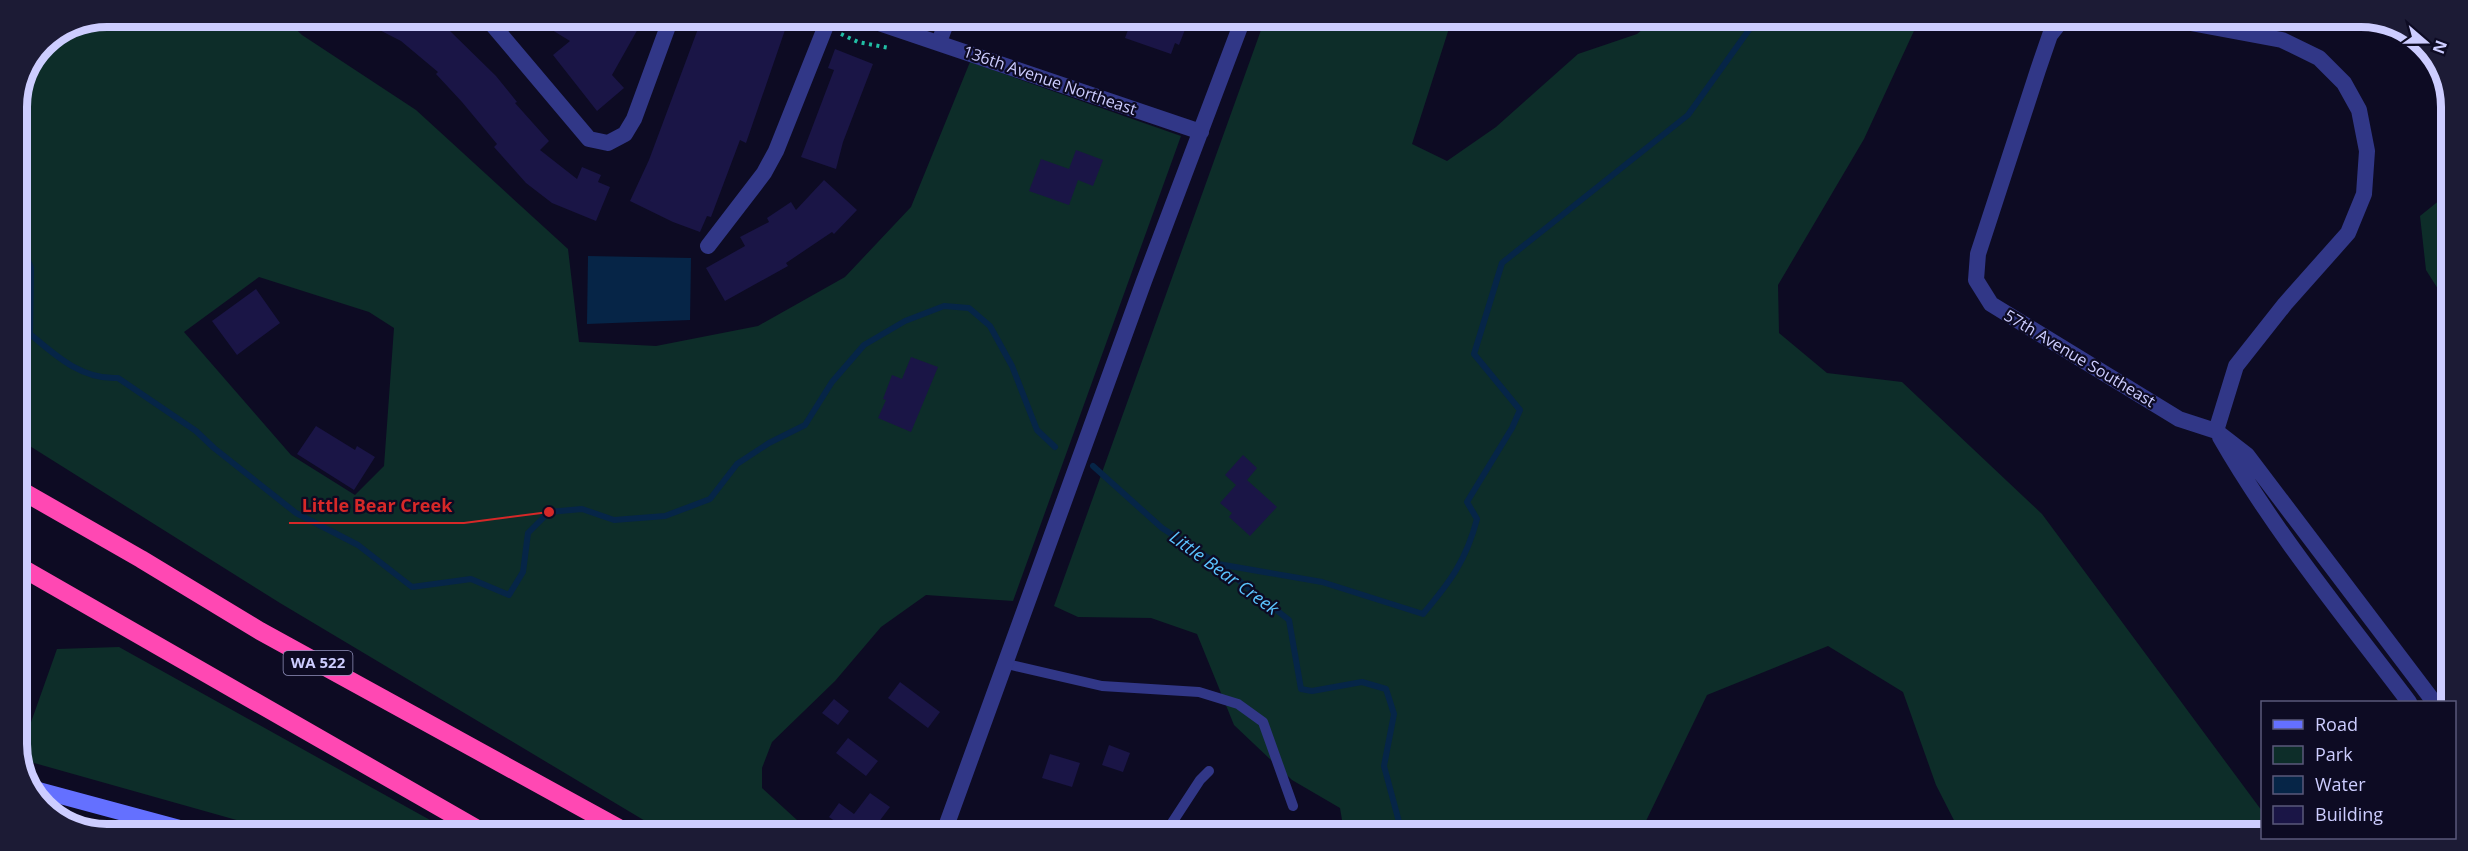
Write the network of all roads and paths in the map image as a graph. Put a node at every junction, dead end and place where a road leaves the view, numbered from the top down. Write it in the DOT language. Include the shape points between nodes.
graph roads {
  1 [pos="494,27"];
  2 [pos="667,27"];
  3 [pos="824,27"];
  4 [pos="892,27"];
  5 [pos="945,27"];
  6 [pos="1240,27"];
  7 [pos="2056,27"];
  8 [pos="2212,27"];
  9 [pos="839,33"];
  10 [pos="939,42"];
  11 [pos="889,48"];
  12 [pos="1201,132"];
  13 [pos="708,246"];
  14 [pos="2216,431"];
  15 [pos="27,494"];
  16 [pos="27,571"];
  17 [pos="2357,599"];
  18 [pos="2339,610"];
  19 [pos="1007,664"];
  20 [pos="2408,701"];
  21 [pos="2433,701"];
  22 [pos="1209,771"];
  23 [pos="42,791"];
  24 [pos="1293,806"];
  25 [pos="165,824"];
  26 [pos="469,824"];
  27 [pos="611,824"];
  28 [pos="947,824"];
  29 [pos="1172,824"];
  1 -- 2 [label="street" via="589,139 608,143 624,134 634,119"];
  3 -- 13 [label="street" via="776,151 764,173"];
  4 -- 10 [label="street, 136th Avenue Northeast"];
  5 -- 10 [label="street"];
  6 -- 12 [label="street"];
  7 -- 14 [label="street, 57th Avenue Southeast" via="2037,70 1978,254 1976,280 1991,304 2034,332 2180,419"];
  8 -- 14 [label="street" via="2282,40 2319,58 2344,83 2360,110 2367,151 2364,194 2348,233 2236,366"];
  9 -- 11 [label="path" via="858,42"];
  10 -- 12 [label="street, 136th Avenue Northeast"];
  12 -- 19 [label="street"];
  14 -- 17 [label="street, 57th Avenue Southeast" via="2247,455"];
  14 -- 18 [label="street" via="2238,469"];
  15 -- 27 [label="highway, WA 522" via="260,631"];
  16 -- 26 [label="highway"];
  17 -- 18 [label="street"];
  17 -- 21 [label="street, 57th Avenue Southeast"];
  18 -- 20 [label="street"];
  19 -- 24 [label="lane" via="1102,686 1199,692 1238,704 1263,722"];
  19 -- 28 [label="street"];
  22 -- 29 [label="lane"];
  23 -- 25 [label="main road"];
}
